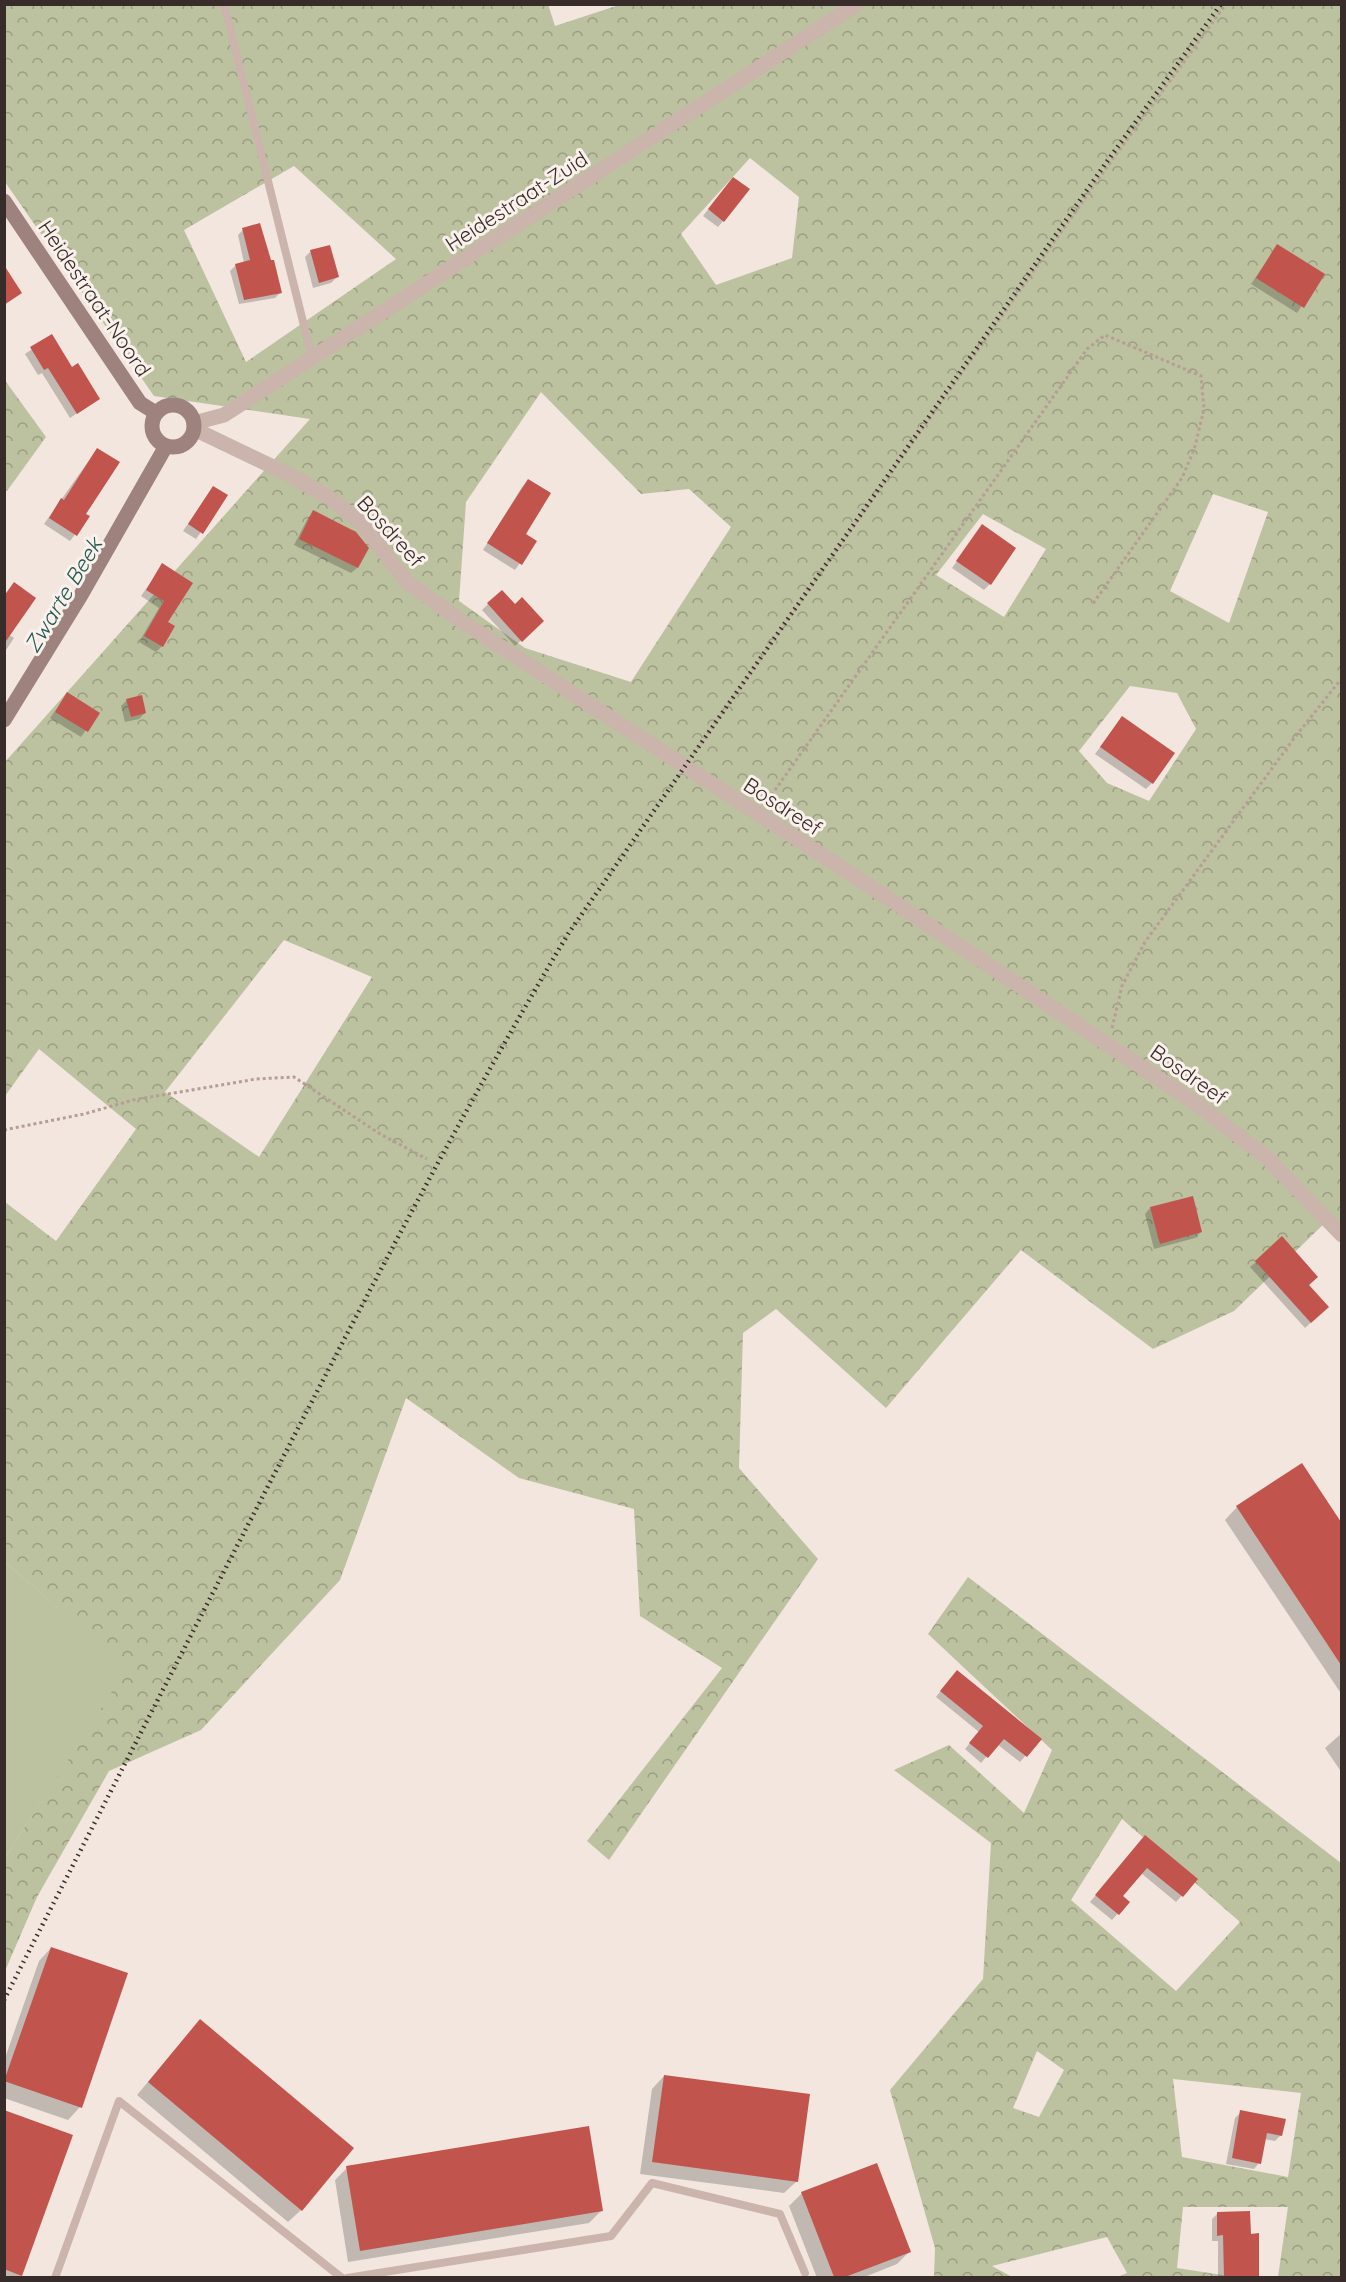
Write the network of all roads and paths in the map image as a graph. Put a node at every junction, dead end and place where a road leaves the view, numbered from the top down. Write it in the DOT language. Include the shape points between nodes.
graph roads {
  1 [pos="224,4"];
  2 [pos="857,4"];
  3 [pos="1226,4"];
  4 [pos="4,201"];
  5 [pos="312,358"];
  6 [pos="156,413"];
  7 [pos="194,426"];
  8 [pos="166,446"];
  9 [pos="1092,605"];
  10 [pos="1341,678"];
  11 [pos="4,720"];
  12 [pos="684,767"];
  13 [pos="758,814"];
  14 [pos="1108,1044"];
  15 [pos="4,1130"];
  16 [pos="427,1159"];
  17 [pos="1341,1235"];
  18 [pos="805,2273"];
  19 [pos="55,2277"];
  20 [pos="342,2277"];
  21 [pos="347,2277"];
  1 -- 5 [label="lane"];
  2 -- 5 [label="street, Heidestraat-Zuid"];
  3 -- 12 [label="path"];
  4 -- 6 [label="street, Heidestraat-Noord" via="140,403"];
  5 -- 7 [label="street, Heidestraat-Zuid" via="224,415"];
  6 -- 7 [label="street" via="166,406 178,405 189,412"];
  6 -- 8 [label="street" via="152,432"];
  7 -- 8 [label="street" via="189,440 178,447"];
  7 -- 12 [label="street, Bosdreef" via="333,500 363,525 394,567 421,593"];
  8 -- 11 [label="street"];
  9 -- 13 [label="path" via="1182,478 1204,409 1201,376 1105,335 1087,349"];
  10 -- 14 [label="path" via="1145,942 1122,986"];
  12 -- 13 [label="street, Bosdreef"];
  13 -- 14 [label="street, Bosdreef"];
  14 -- 17 [label="street, Bosdreef" via="1236,1133 1281,1172"];
  15 -- 16 [label="path" via="133,1100 256,1079 294,1077 380,1134"];
  18 -- 21 [label="lane" via="780,2214 652,2183 611,2236"];
  19 -- 20 [label="lane" via="119,2100"];
}
